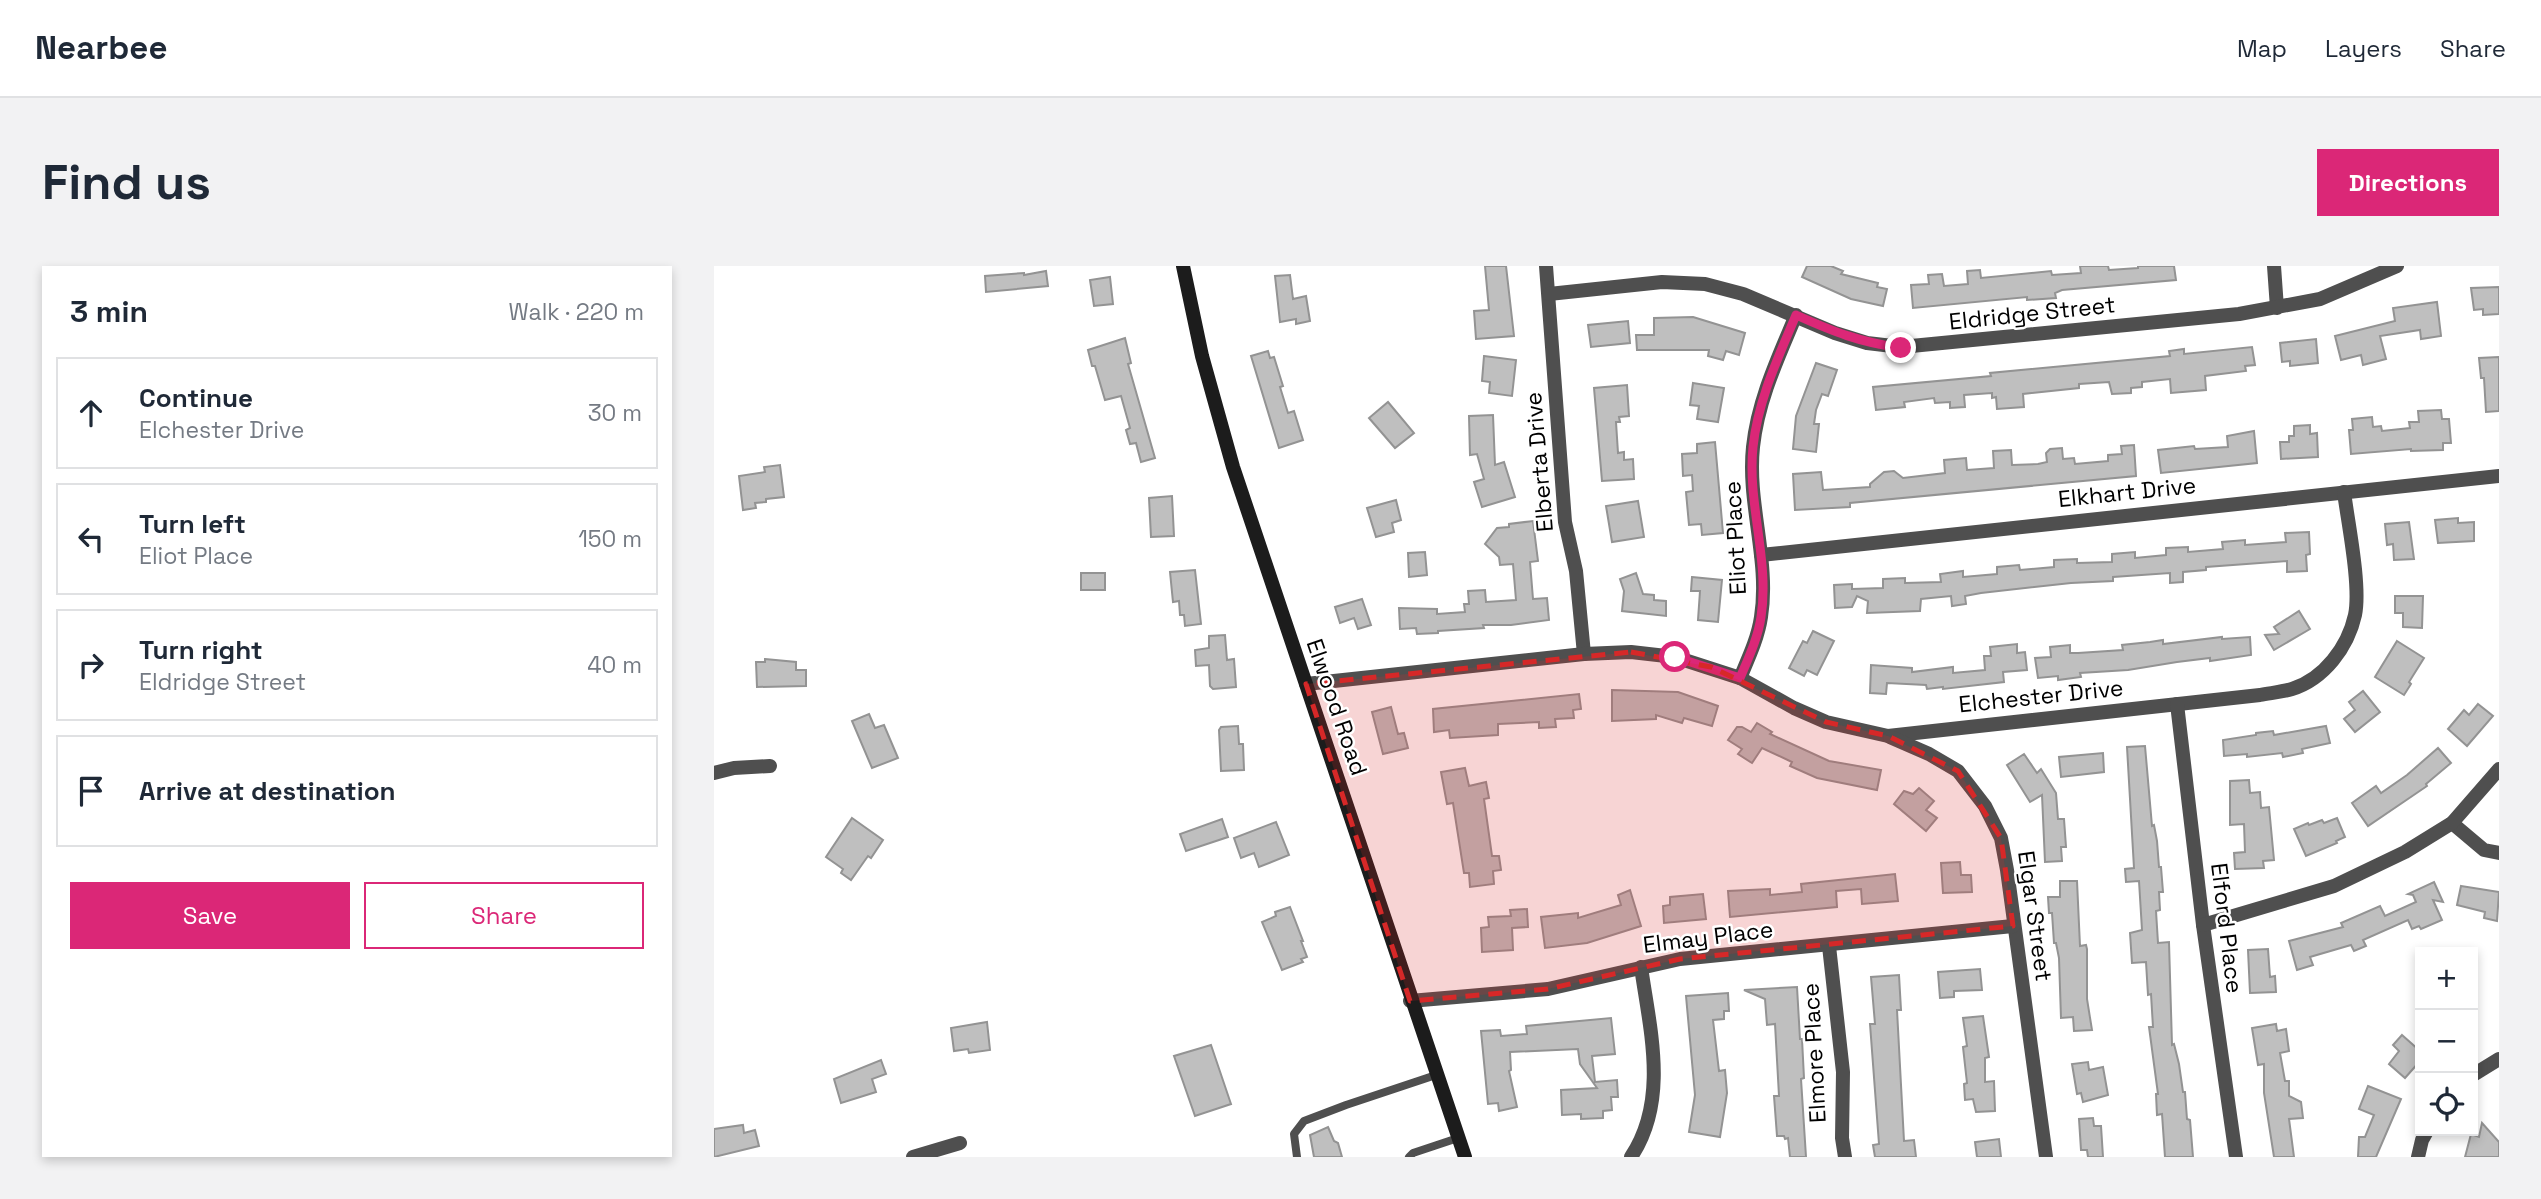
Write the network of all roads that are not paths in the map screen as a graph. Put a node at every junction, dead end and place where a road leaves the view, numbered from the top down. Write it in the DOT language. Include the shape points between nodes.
graph roads {
  1 [pos="1183,266"];
  2 [pos="1546,266"];
  3 [pos="2274,266"];
  4 [pos="2397,266"];
  5 [pos="1549,294"];
  6 [pos="2277,308"];
  7 [pos="1796,315"];
  8 [pos="2499,476"];
  9 [pos="2344,492"];
  10 [pos="1761,555"];
  11 [pos="1584,654"];
  12 [pos="1740,678"];
  13 [pos="1306,684"];
  14 [pos="2177,704"];
  15 [pos="1888,736"];
  16 [pos="770,766"];
  17 [pos="2499,769"];
  18 [pos="714,773"];
  19 [pos="2452,823"];
  20 [pos="2499,853"];
  21 [pos="2203,925"];
  22 [pos="2013,926"];
  23 [pos="1829,946"];
  24 [pos="1641,967"];
  25 [pos="1410,1001"];
  26 [pos="2499,1059"];
  27 [pos="2476,1073"];
  28 [pos="1436,1075"];
  29 [pos="2424,1136"];
  30 [pos="1458,1138"];
  31 [pos="960,1143"];
  32 [pos="913,1157"];
  33 [pos="1297,1157"];
  34 [pos="1409,1157"];
  35 [pos="1465,1157"];
  36 [pos="1631,1157"];
  37 [pos="1845,1157"];
  38 [pos="2046,1157"];
  39 [pos="2236,1157"];
  40 [pos="2418,1157"];
  1 -- 13 [label="main road, Elwood Road" via="1233,467"];
  2 -- 5 [label="street, Elberta Drive"];
  3 -- 6 [label="street"];
  4 -- 6 [label="street, Eldridge Street" via="2320,299"];
  5 -- 7 [label="street, Eldridge Street" via="1662,282 1705,284"];
  5 -- 11 [label="street, Elberta Drive" via="1565,522 1576,571"];
  6 -- 7 [label="street, Eldridge Street" via="1901,348 1835,333"];
  7 -- 10 [label="street, Eliot Place" via="1759,406 1754,438"];
  8 -- 9 [label="street, Elkhart Drive"];
  9 -- 10 [label="street, Elkhart Drive"];
  9 -- 14 [label="street, Elchester Drive" via="2355,613 2344,645 2322,673 2293,688"];
  10 -- 12 [label="street, Eliot Place" via="1761,617"];
  11 -- 12 [label="street, Elchester Drive" via="1631,652 1675,657"];
  11 -- 13 [label="street, Elchester Drive"];
  12 -- 15 [label="street, Elchester Drive" via="1826,722"];
  13 -- 25 [label="main road, Elwood Road"];
  14 -- 15 [label="street, Elchester Drive"];
  14 -- 21 [label="street, Elford Place"];
  15 -- 22 [label="street, Elgar Street" via="1958,771 1985,806 2001,838"];
  16 -- 18 [label="street"];
  17 -- 19 [label="street"];
  19 -- 20 [label="street" via="2484,850"];
  19 -- 21 [label="street" via="2334,886"];
  21 -- 39 [label="street, Elford Place"];
  22 -- 23 [label="street, Elmay Place"];
  22 -- 38 [label="street, Elgar Street"];
  23 -- 24 [label="street, Elmay Place" via="1680,959"];
  23 -- 37 [label="street, Elmore Place" via="1843,1072"];
  24 -- 25 [label="street, Elmay Place" via="1548,989"];
  24 -- 36 [label="street" via="1654,1062 1653,1106"];
  25 -- 28 [label="main road, Elwood Road"];
  26 -- 27 [label="street"];
  28 -- 30 [label="main road, Elwood Road"];
  28 -- 33 [label="lane" via="1304,1121 1294,1134"];
  29 -- 40 [label="street"];
  30 -- 34 [label="lane"];
  30 -- 35 [label="main road, Elwood Road"];
  31 -- 32 [label="street"];
}
